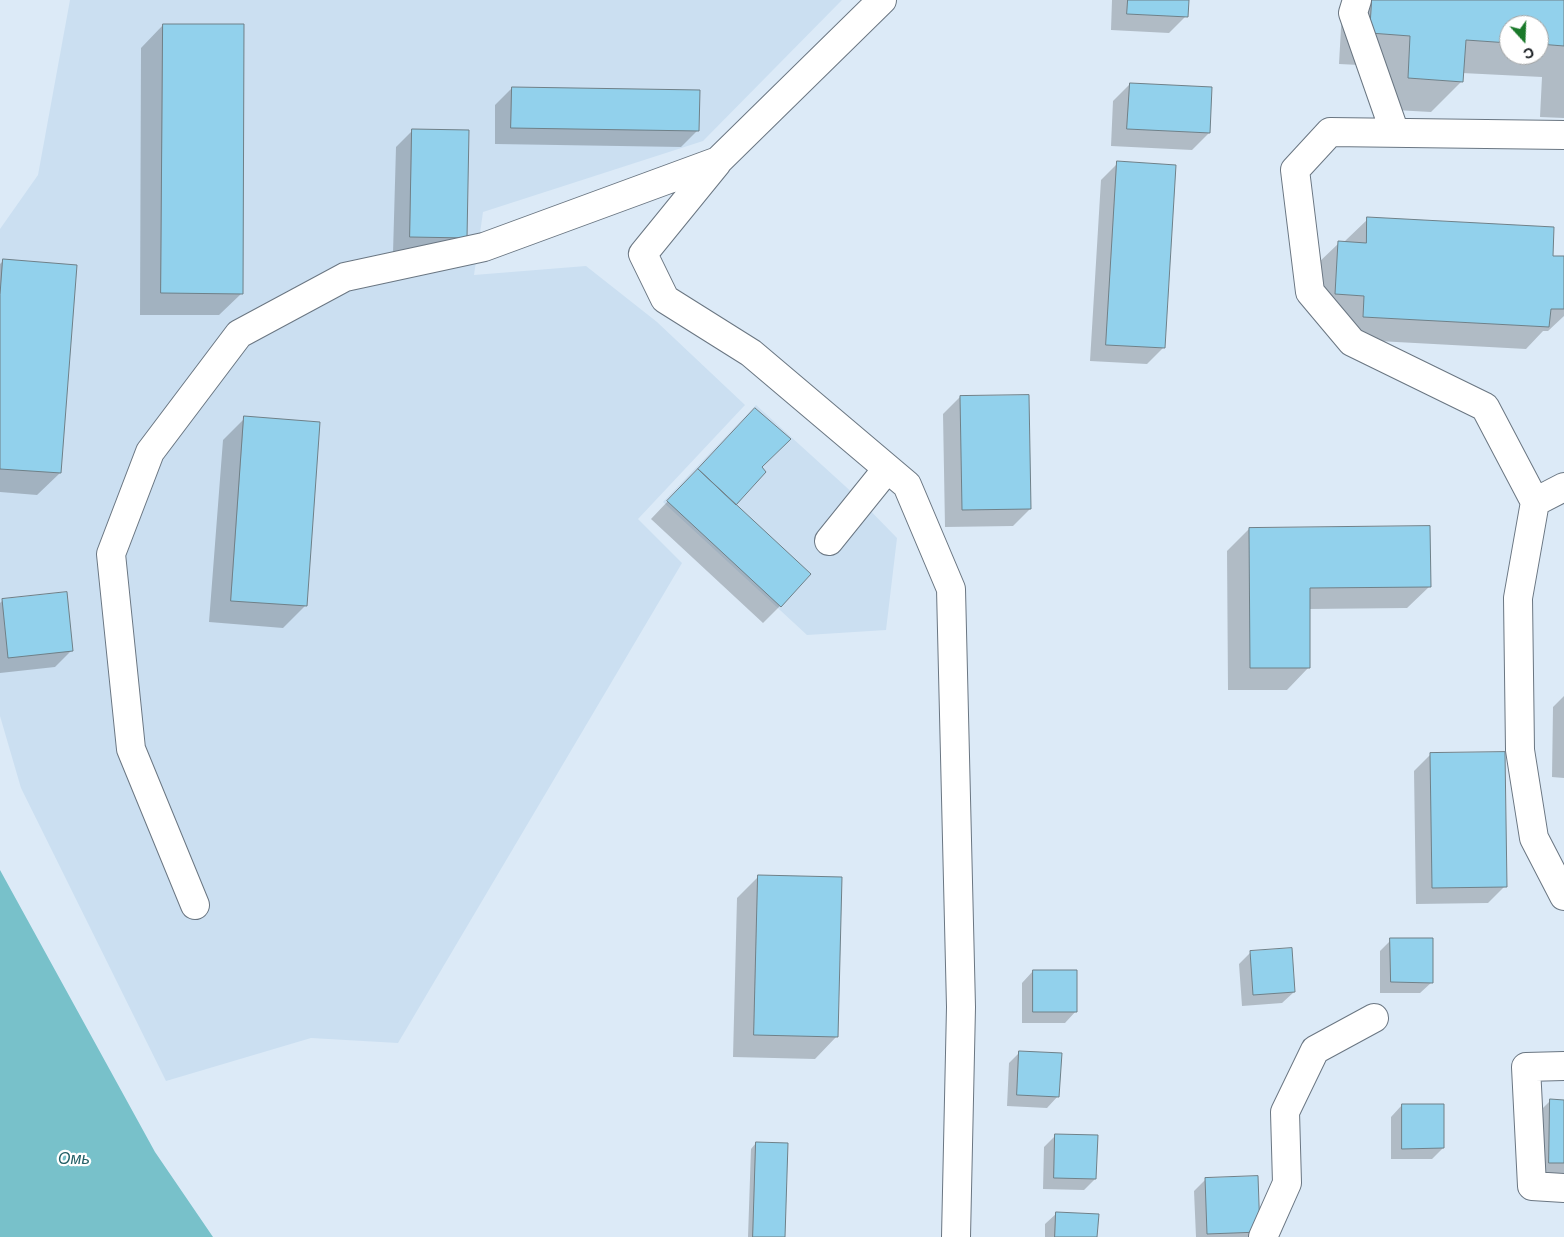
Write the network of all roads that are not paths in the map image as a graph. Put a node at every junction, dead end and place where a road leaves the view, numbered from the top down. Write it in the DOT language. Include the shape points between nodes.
graph roads {
  1 [pos="882,0"];
  2 [pos="1357,0"];
  3 [pos="1395,133"];
  4 [pos="1564,135"];
  5 [pos="718,161"];
  6 [pos="887,469"];
  7 [pos="1564,487"];
  8 [pos="1535,502"];
  9 [pos="829,541"];
  10 [pos="1564,896"];
  11 [pos="195,905"];
  12 [pos="1374,1018"];
  13 [pos="1564,1066"];
  14 [pos="1564,1188"];
  15 [pos="956,1237"];
  16 [pos="1263,1237"];
  1 -- 5 [label="street"];
  2 -- 3 [label="street" via="1353,13"];
  3 -- 4 [label="street"];
  3 -- 8 [label="street" via="1330,132 1294,170 1310,292 1352,342 1485,406"];
  5 -- 6 [label="street" via="643,254 665,299 751,353"];
  5 -- 11 [label="street" via="484,248 345,277 240,334 150,452 111,554 131,748"];
  6 -- 9 [label="street"];
  6 -- 15 [label="street" via="907,485 951,589 961,1007"];
  7 -- 8 [label="street"];
  8 -- 10 [label="street" via="1518,598 1520,750 1534,838"];
  12 -- 16 [label="street" via="1315,1050 1285,1112 1287,1183"];
  13 -- 14 [label="street" via="1526,1067 1532,1186"];
}
